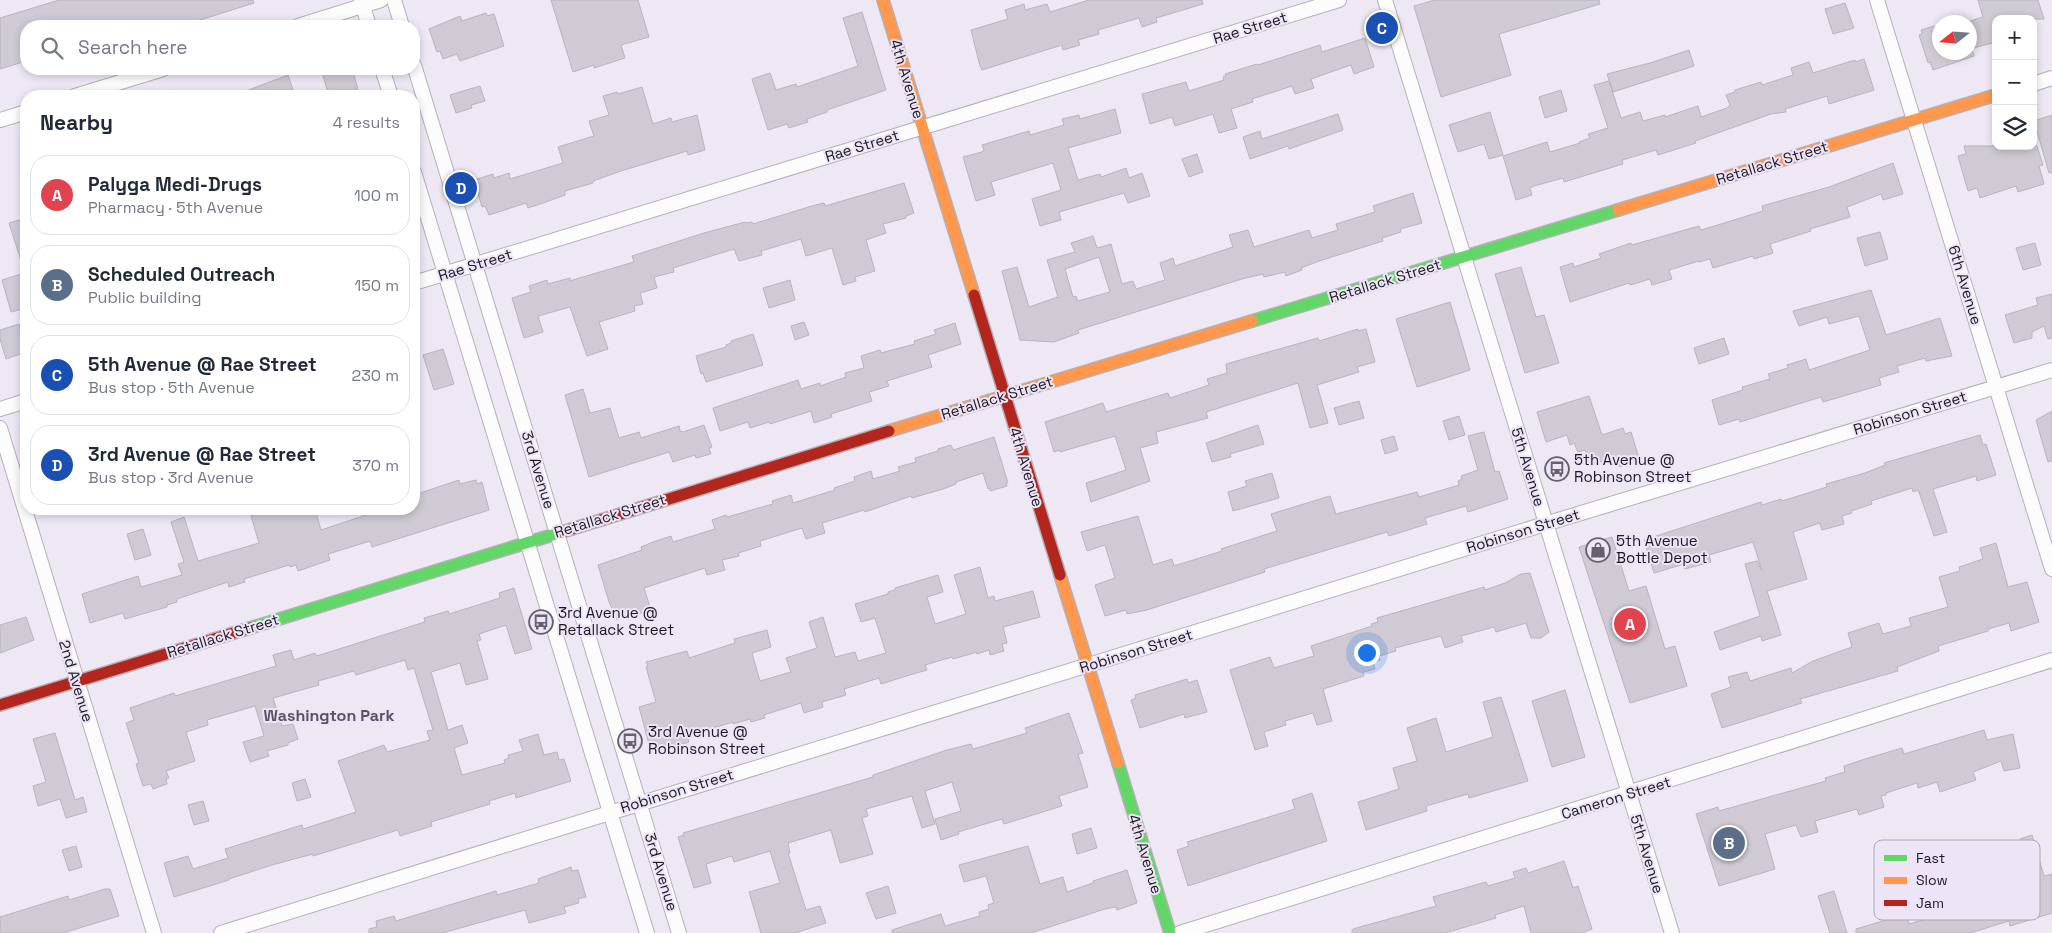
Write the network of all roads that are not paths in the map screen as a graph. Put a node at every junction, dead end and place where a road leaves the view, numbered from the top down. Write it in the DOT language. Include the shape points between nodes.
graph roads {
  1 [pos="381,0"];
  2 [pos="394,0"];
  3 [pos="882,0"];
  4 [pos="1339,0"];
  5 [pos="1385,0"];
  6 [pos="1877,0"];
  7 [pos="362,3"];
  8 [pos="315,20"];
  9 [pos="367,20"];
  10 [pos="400,20"];
  11 [pos="143,75"];
  12 [pos="384,75"];
  13 [pos="417,75"];
  14 [pos="2052,78"];
  15 [pos="2037,83"];
  16 [pos="95,90"];
  17 [pos="388,90"];
  18 [pos="1992,96"];
  19 [pos="20,114"];
  20 [pos="0,120"];
  21 [pos="1914,120"];
  22 [pos="922,128"];
  23 [pos="420,192"];
  24 [pos="1465,258"];
  25 [pos="475,265"];
  26 [pos="445,274"];
  27 [pos="420,281"];
  28 [pos="2052,370"];
  29 [pos="1996,387"];
  30 [pos="1004,396"];
  31 [pos="20,404"];
  32 [pos="0,410"];
  33 [pos="0,428"];
  34 [pos="20,495"];
  35 [pos="26,515"];
  36 [pos="1545,524"];
  37 [pos="557,532"];
  38 [pos="527,542"];
  39 [pos="2052,569"];
  40 [pos="2052,660"];
  41 [pos="1087,666"];
  42 [pos="76,682"];
  43 [pos="0,705"];
  44 [pos="1629,794"];
  45 [pos="640,803"];
  46 [pos="610,812"];
  47 [pos="154,933"];
  48 [pos="221,933"];
  49 [pos="647,933"];
  50 [pos="679,933"];
  51 [pos="1170,933"];
  52 [pos="1180,933"];
  53 [pos="1672,933"];
  1 -- 7 [label="street"];
  2 -- 10 [label="street"];
  3 -- 22 [label="street, 4th Avenue"];
  4 -- 22 [label="street, Rae Street"];
  5 -- 24 [label="street, 5th Avenue"];
  6 -- 21 [label="street, 6th Avenue"];
  7 -- 8 [label="street"];
  7 -- 9 [label="street"];
  11 -- 16 [label="street"];
  12 -- 17 [label="street"];
  13 -- 25 [label="street, 3rd Avenue"];
  14 -- 15 [label="street"];
  18 -- 21 [label="street, Retallack Street"];
  19 -- 20 [label="street"];
  21 -- 24 [label="street, Retallack Street"];
  21 -- 29 [label="street, 6th Avenue"];
  22 -- 25 [label="street, Rae Street"];
  22 -- 30 [label="street, 4th Avenue"];
  23 -- 26 [label="street, 3rd Avenue"];
  24 -- 30 [label="street, Retallack Street"];
  24 -- 36 [label="street, 5th Avenue"];
  25 -- 26 [label="street, Rae Street"];
  25 -- 37 [label="street, 3rd Avenue"];
  26 -- 27 [label="street, Rae Street"];
  26 -- 38 [label="street, 3rd Avenue"];
  28 -- 29 [label="street, Robinson Street"];
  29 -- 36 [label="street, Robinson Street"];
  29 -- 39 [label="street, 6th Avenue"];
  30 -- 37 [label="street, Retallack Street"];
  30 -- 41 [label="street, 4th Avenue"];
  31 -- 32 [label="street"];
  33 -- 34 [label="street, 2nd Avenue"];
  35 -- 42 [label="street, 2nd Avenue"];
  36 -- 41 [label="street, Robinson Street"];
  36 -- 44 [label="street, 5th Avenue"];
  37 -- 38 [label="street, Retallack Street"];
  37 -- 45 [label="street, 3rd Avenue"];
  38 -- 42 [label="street, Retallack Street"];
  38 -- 46 [label="street, 3rd Avenue"];
  40 -- 44 [label="street, Cameron Street"];
  41 -- 45 [label="street, Robinson Street"];
  41 -- 51 [label="street, 4th Avenue"];
  42 -- 43 [label="street, Retallack Street"];
  42 -- 47 [label="street, 2nd Avenue"];
  44 -- 52 [label="street, Cameron Street"];
  44 -- 53 [label="street, 5th Avenue"];
  45 -- 46 [label="street, Robinson Street"];
  45 -- 50 [label="street, 3rd Avenue"];
  46 -- 48 [label="street, Robinson Street"];
  46 -- 49 [label="street, 3rd Avenue"];
}
